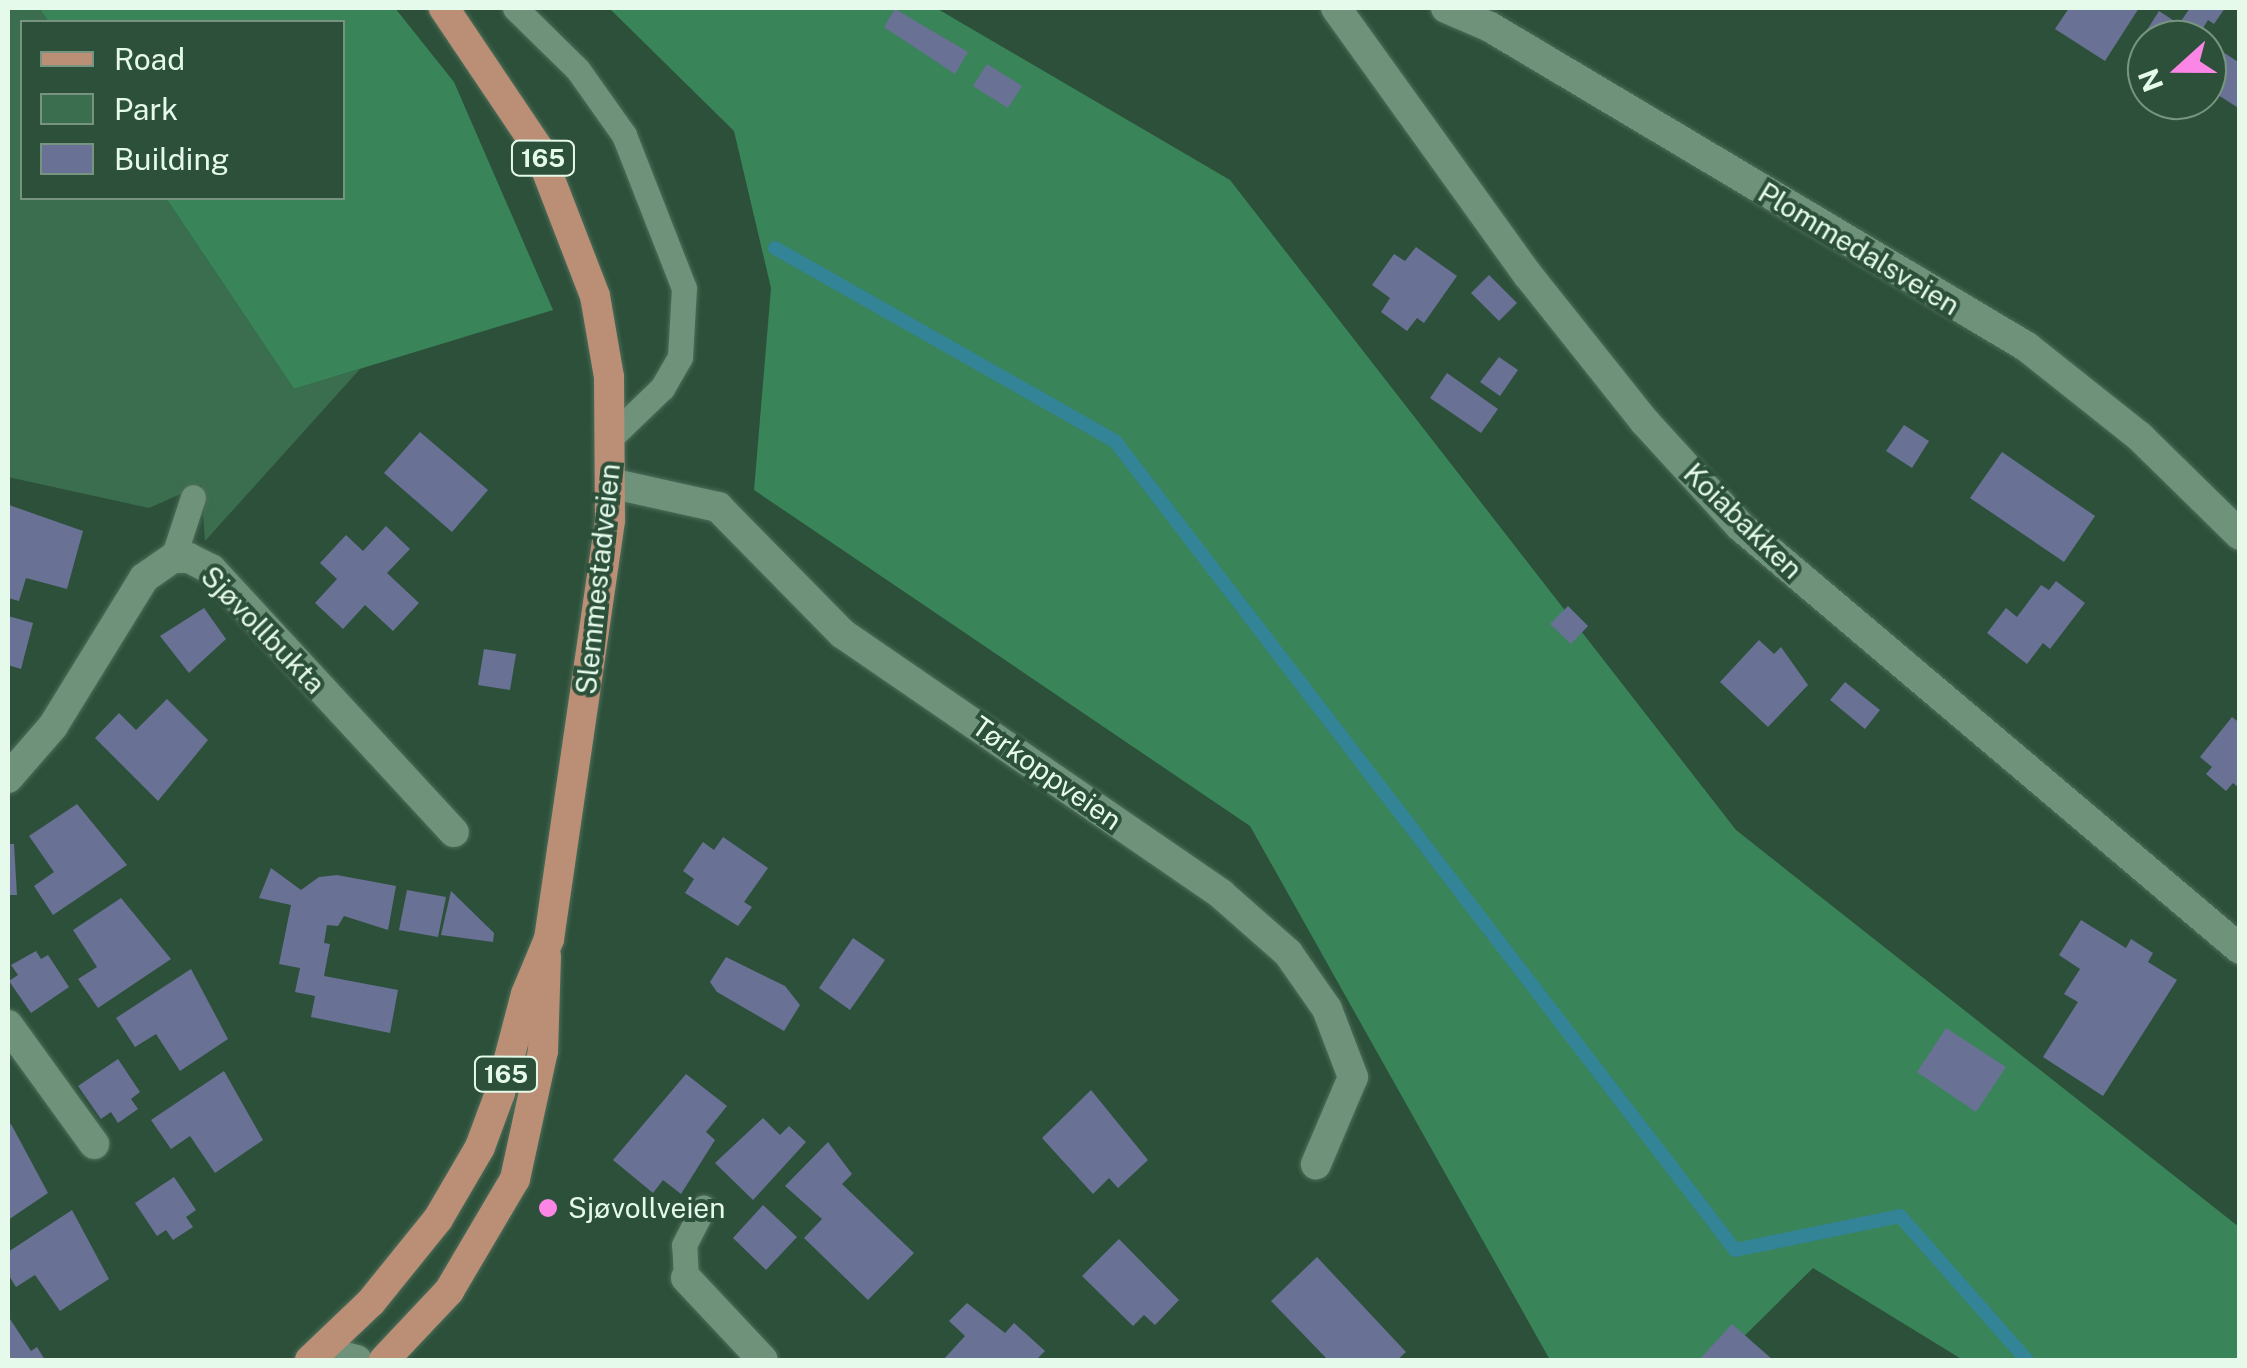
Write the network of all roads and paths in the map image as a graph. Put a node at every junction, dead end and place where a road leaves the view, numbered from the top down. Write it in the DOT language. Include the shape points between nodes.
graph roads {
  1 [pos="444,8"];
  2 [pos="515,8"];
  3 [pos="1336,8"];
  4 [pos="1446,8"];
  5 [pos="612,436"];
  6 [pos="610,483"];
  7 [pos="193,498"];
  8 [pos="2240,534"];
  9 [pos="172,558"];
  10 [pos="8,778"];
  11 [pos="454,832"];
  12 [pos="546,948"];
  13 [pos="2240,949"];
  14 [pos="8,1025"];
  15 [pos="94,1144"];
  16 [pos="1316,1164"];
  17 [pos="703,1208"];
  18 [pos="686,1278"];
  19 [pos="318,1357"];
  20 [pos="357,1360"];
  21 [pos="384,1360"];
  22 [pos="763,1360"];
  1 -- 5 [label="main road, Slemmestadveien / 165" via="522,118 565,205 602,328"];
  2 -- 5 [label="lane" via="578,70 624,135 684,288 680,357 662,388"];
  3 -- 13 [label="street, Koiabakken" via="1528,275 1645,422 1740,526"];
  4 -- 8 [label="street, Plommedalsveien" via="1490,27 2028,347 2140,437"];
  5 -- 6 [label="main road, Slemmestadveien / 165"];
  6 -- 12 [label="main road, Slemmestadveien / 165" via="589,683"];
  6 -- 16 [label="street, Tørkoppveien" via="718,507 842,634 1221,894 1288,952 1327,1009 1354,1076"];
  7 -- 9 [label="lane"];
  9 -- 10 [label="street, Sjøvollbukta" via="144,578 53,726"];
  9 -- 11 [label="street, Sjøvollbukta" via="211,569"];
  12 -- 19 [label="main road, Slemmestadveien / 165" via="468,1171 421,1242"];
  12 -- 21 [label="main road, Slemmestadveien / 165" via="543,1051 515,1179 448,1291"];
  14 -- 15 [label="street"];
  17 -- 18 [label="lane" via="684,1245"];
  18 -- 22 [label="street"];
  19 -- 20 [label="street"];
}
